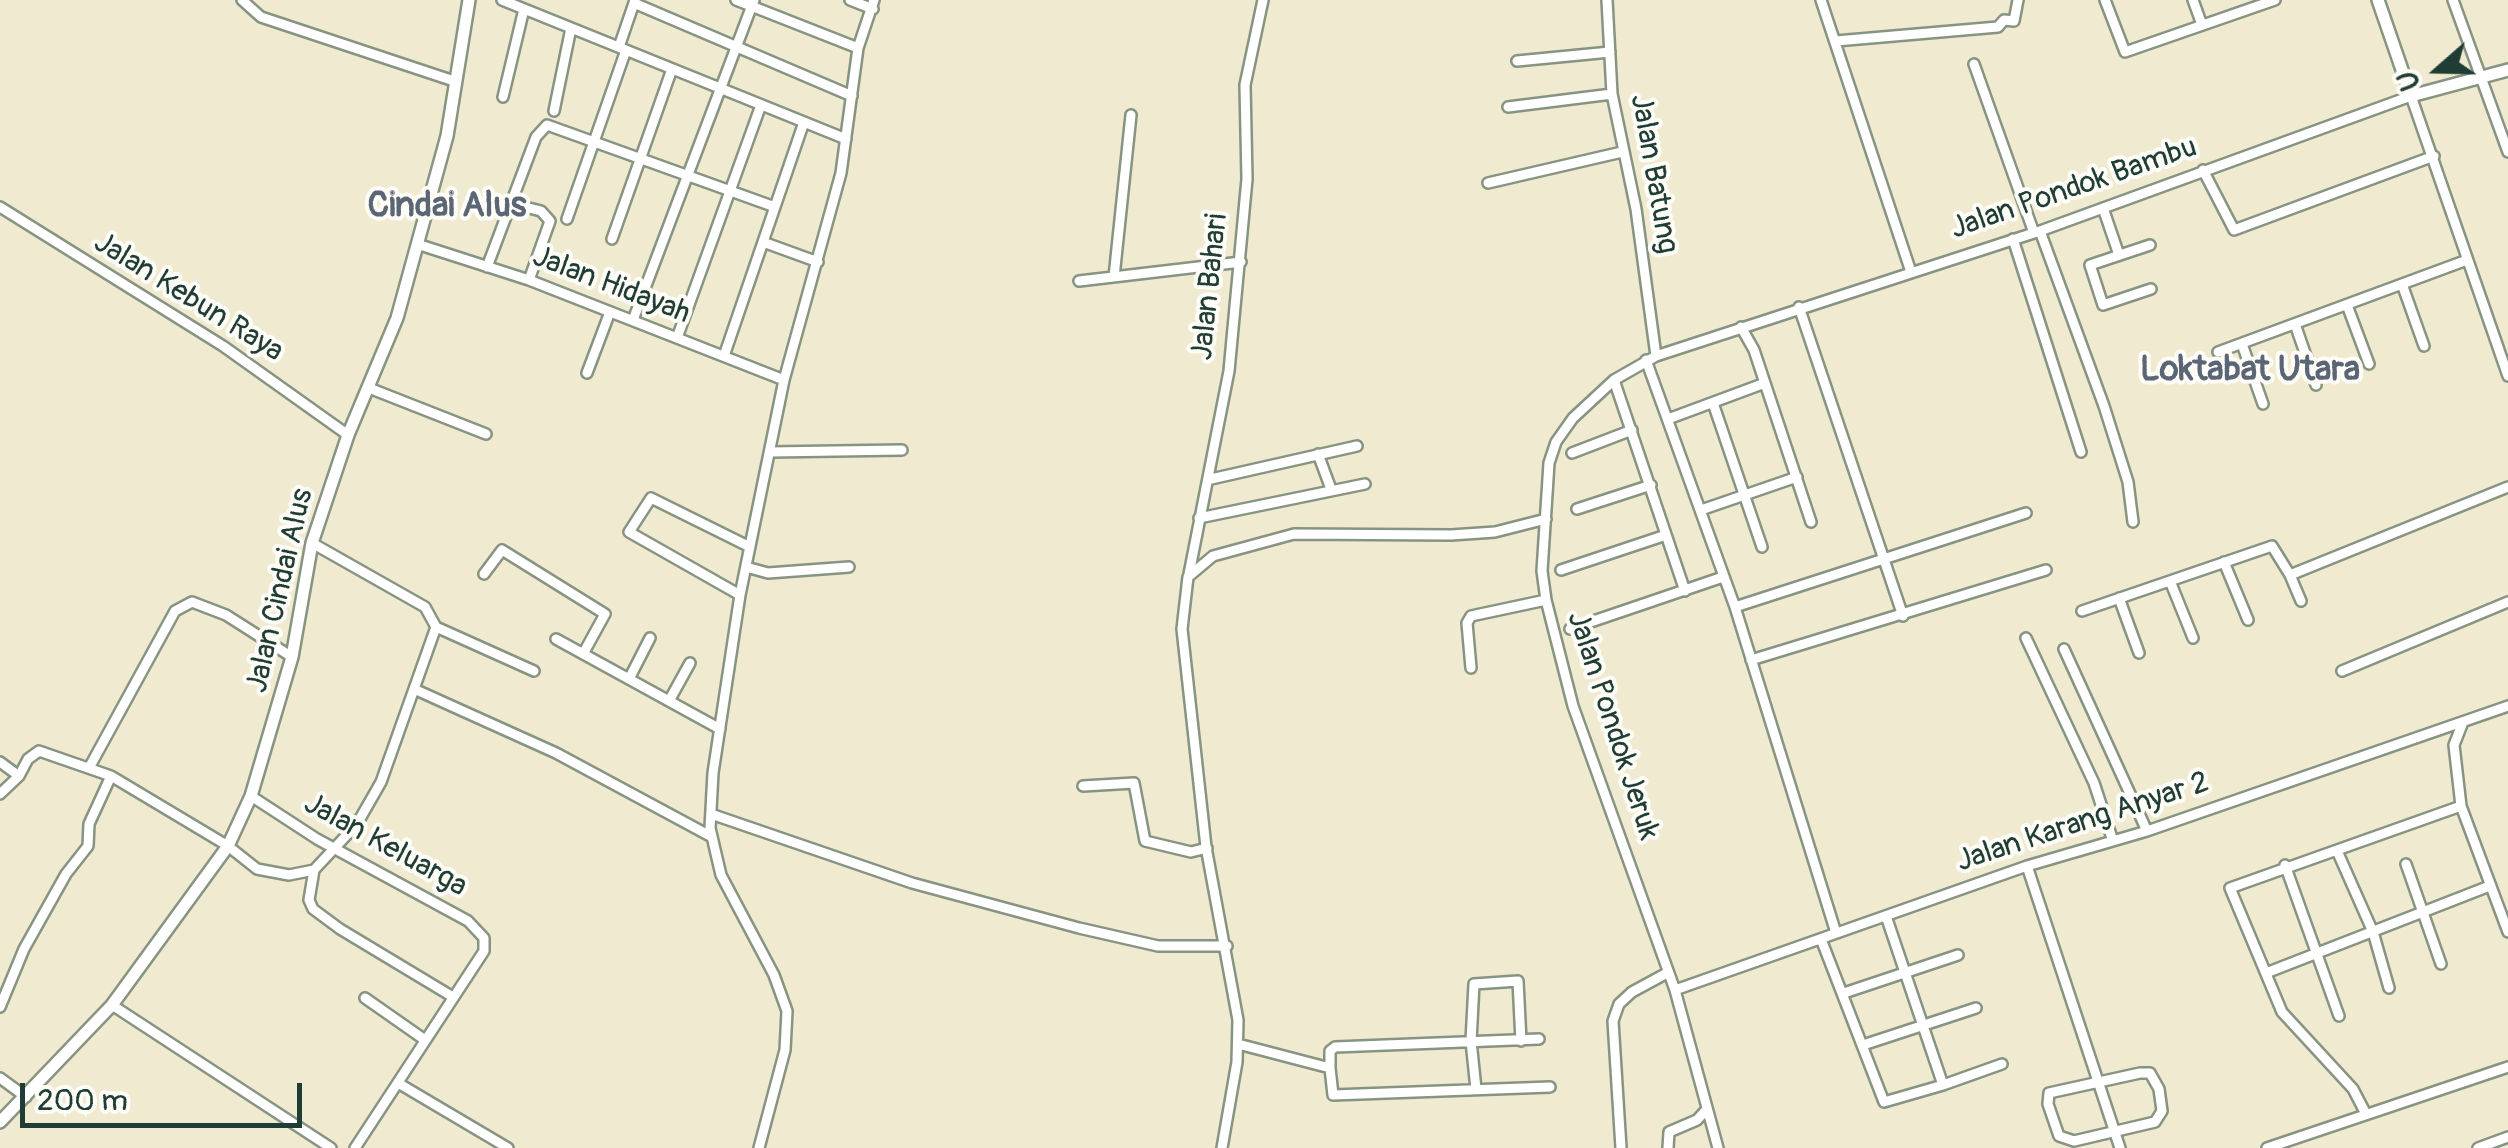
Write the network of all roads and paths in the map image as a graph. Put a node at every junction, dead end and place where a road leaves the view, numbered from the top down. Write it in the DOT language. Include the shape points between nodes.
graph roads {
  1 [pos="242,0"];
  2 [pos="469,0"];
  3 [pos="736,0"];
  4 [pos="850,0"];
  5 [pos="1262,0"];
  6 [pos="1608,0"];
  7 [pos="1821,0"];
  8 [pos="2018,0"];
  9 [pos="2193,0"];
  10 [pos="2378,0"];
  11 [pos="2453,0"];
  12 [pos="508,1"];
  13 [pos="634,1"];
  14 [pos="2107,1"];
  15 [pos="2271,1"];
  16 [pos="753,3"];
  17 [pos="874,5"];
  18 [pos="524,9"];
  19 [pos="2202,26"];
  20 [pos="571,28"];
  21 [pos="1836,41"];
  22 [pos="736,45"];
  23 [pos="858,48"];
  24 [pos="623,49"];
  25 [pos="1610,52"];
  26 [pos="1517,61"];
  27 [pos="1974,64"];
  28 [pos="672,69"];
  29 [pos="2508,70"];
  30 [pos="2482,77"];
  31 [pos="454,81"];
  32 [pos="718,87"];
  33 [pos="1612,94"];
  34 [pos="503,96"];
  35 [pos="852,96"];
  36 [pos="2412,96"];
  37 [pos="761,105"];
  38 [pos="1508,107"];
  39 [pos="554,110"];
  40 [pos="1131,115"];
  41 [pos="804,122"];
  42 [pos="846,139"];
  43 [pos="594,142"];
  44 [pos="1622,152"];
  45 [pos="2508,152"];
  46 [pos="2434,156"];
  47 [pos="640,159"];
  48 [pos="2203,170"];
  49 [pos="685,176"];
  50 [pos="1488,182"];
  51 [pos="730,192"];
  52 [pos="514,204"];
  53 [pos="0,207"];
  54 [pos="775,207"];
  55 [pos="2103,208"];
  56 [pos="567,219"];
  57 [pos="2037,232"];
  58 [pos="612,238"];
  59 [pos="2013,239"];
  60 [pos="763,242"];
  61 [pos="418,244"];
  62 [pos="2150,245"];
  63 [pos="2118,255"];
  64 [pos="2467,260"];
  65 [pos="818,262"];
  66 [pos="1241,262"];
  67 [pos="487,267"];
  68 [pos="1910,272"];
  69 [pos="1114,277"];
  70 [pos="529,280"];
  71 [pos="1079,281"];
  72 [pos="2402,284"];
  73 [pos="2151,290"];
  74 [pos="2347,304"];
  75 [pos="1799,307"];
  76 [pos="610,312"];
  77 [pos="633,320"];
  78 [pos="2294,324"];
  79 [pos="1741,327"];
  80 [pos="677,338"];
  81 [pos="2242,344"];
  82 [pos="2424,346"];
  83 [pos="2218,352"];
  84 [pos="724,356"];
  85 [pos="1651,358"];
  86 [pos="2369,364"];
  87 [pos="587,373"];
  88 [pos="2508,376"];
  89 [pos="784,380"];
  90 [pos="1614,380"];
  91 [pos="1765,383"];
  92 [pos="2316,385"];
  93 [pos="369,388"];
  94 [pos="1713,403"];
  95 [pos="2263,404"];
  96 [pos="1668,419"];
  97 [pos="1632,430"];
  98 [pos="486,434"];
  99 [pos="348,435"];
  100 [pos="1357,446"];
  101 [pos="902,450"];
  102 [pos="770,452"];
  103 [pos="2082,452"];
  104 [pos="1572,453"];
  105 [pos="1318,454"];
  106 [pos="1796,477"];
  107 [pos="1211,479"];
  108 [pos="1365,484"];
  109 [pos="1651,485"];
  110 [pos="2508,487"];
  111 [pos="1331,488"];
  112 [pos="1746,495"];
  113 [pos="1577,510"];
  114 [pos="1700,510"];
  115 [pos="2026,513"];
  116 [pos="1200,518"];
  117 [pos="1546,519"];
  118 [pos="1812,522"];
  119 [pos="2133,522"];
  120 [pos="1666,535"];
  121 [pos="312,543"];
  122 [pos="750,546"];
  123 [pos="1762,547"];
  124 [pos="1884,560"];
  125 [pos="2224,562"];
  126 [pos="746,567"];
  127 [pos="849,567"];
  128 [pos="1562,570"];
  129 [pos="2046,570"];
  130 [pos="484,574"];
  131 [pos="2290,575"];
  132 [pos="1722,576"];
  133 [pos="1188,577"];
  134 [pos="2170,581"];
  135 [pos="1684,591"];
  136 [pos="740,595"];
  137 [pos="2119,598"];
  138 [pos="1546,600"];
  139 [pos="2301,601"];
  140 [pos="2508,602"];
  141 [pos="1735,607"];
  142 [pos="2082,611"];
  143 [pos="1903,616"];
  144 [pos="2248,620"];
  145 [pos="436,627"];
  146 [pos="1570,629"];
  147 [pos="650,638"];
  148 [pos="2026,638"];
  149 [pos="2193,638"];
  150 [pos="556,639"];
  151 [pos="2064,649"];
  152 [pos="2139,653"];
  153 [pos="583,654"];
  154 [pos="292,657"];
  155 [pos="1751,660"];
  156 [pos="690,663"];
  157 [pos="1470,668"];
  158 [pos="534,671"];
  159 [pos="2342,671"];
  160 [pos="629,679"];
  161 [pos="414,689"];
  162 [pos="669,701"];
  163 [pos="2508,706"];
  164 [pos="2463,722"];
  165 [pos="720,729"];
  166 [pos="0,762"];
  167 [pos="89,768"];
  168 [pos="18,776"];
  169 [pos="111,776"];
  170 [pos="1083,786"];
  171 [pos="0,794"];
  172 [pos="251,796"];
  173 [pos="2460,806"];
  174 [pos="711,814"];
  175 [pos="2147,831"];
  176 [pos="712,836"];
  177 [pos="2112,838"];
  178 [pos="228,846"];
  179 [pos="1206,848"];
  180 [pos="337,850"];
  181 [pos="2338,853"];
  182 [pos="2406,864"];
  183 [pos="2285,865"];
  184 [pos="2027,866"];
  185 [pos="314,870"];
  186 [pos="2487,887"];
  187 [pos="2423,912"];
  188 [pos="1886,916"];
  189 [pos="2373,932"];
  190 [pos="2508,932"];
  191 [pos="1836,933"];
  192 [pos="1821,939"];
  193 [pos="1227,946"];
  194 [pos="2319,954"];
  195 [pos="1958,955"];
  196 [pos="2442,964"];
  197 [pos="1666,973"];
  198 [pos="1905,973"];
  199 [pos="2266,973"];
  200 [pos="2389,988"];
  201 [pos="1674,990"];
  202 [pos="1844,993"];
  203 [pos="452,996"];
  204 [pos="364,998"];
  205 [pos="112,1005"];
  206 [pos="0,1007"];
  207 [pos="1976,1008"];
  208 [pos="2339,1016"];
  209 [pos="1922,1026"];
  210 [pos="1540,1039"];
  211 [pos="425,1040"];
  212 [pos="1521,1041"];
  213 [pos="1471,1042"];
  214 [pos="1238,1044"];
  215 [pos="1864,1045"];
  216 [pos="2002,1064"];
  217 [pos="2508,1066"];
  218 [pos="1330,1068"];
  219 [pos="0,1078"];
  220 [pos="398,1082"];
  221 [pos="2101,1083"];
  222 [pos="1942,1085"];
  223 [pos="1550,1086"];
  224 [pos="1476,1089"];
  225 [pos="26,1097"];
  226 [pos="1707,1110"];
  227 [pos="2366,1114"];
  228 [pos="0,1122"];
  229 [pos="2115,1132"];
  230 [pos="2508,1138"];
  231 [pos="2297,1143"];
  232 [pos="2490,1146"];
  233 [pos="1226,1147"];
  234 [pos="331,1148"];
  235 [pos="355,1148"];
  236 [pos="508,1148"];
  237 [pos="759,1148"];
  238 [pos="1622,1148"];
  239 [pos="1668,1148"];
  240 [pos="1718,1148"];
  241 [pos="2120,1148"];
  242 [pos="2267,1148"];
  243 [pos="2478,1148"];
  1 -- 31 [label="street" via="261,17"];
  2 -- 31 [label="street, Jalan Cindai Alus"];
  3 -- 16 [label="street"];
  4 -- 17 [label="street"];
  5 -- 66 [label="street, Jalan Bahari" via="1245,85"];
  6 -- 25 [label="street, Jalan Batung"];
  7 -- 21 [label="street"];
  8 -- 21 [label="street" via="2014,21 1998,27"];
  9 -- 19 [label="street"];
  10 -- 36 [label="street"];
  11 -- 30 [label="street"];
  12 -- 18 [label="street"];
  13 -- 22 [label="street"];
  13 -- 24 [label="street"];
  14 -- 19 [label="street" via="2125,52"];
  15 -- 19 [label="street"];
  16 -- 22 [label="street"];
  16 -- 23 [label="street"];
  17 -- 23 [label="street"];
  18 -- 20 [label="street"];
  18 -- 34 [label="street"];
  20 -- 24 [label="street"];
  20 -- 39 [label="street"];
  21 -- 68 [label="street"];
  22 -- 32 [label="street"];
  22 -- 35 [label="street"];
  23 -- 35 [label="street"];
  24 -- 28 [label="street"];
  24 -- 43 [label="street"];
  25 -- 26 [label="street"];
  25 -- 33 [label="street, Jalan Batung"];
  27 -- 57 [label="street"];
  28 -- 32 [label="street"];
  28 -- 47 [label="street"];
  29 -- 30 [label="street, Jalan Pondok Bambu"];
  30 -- 36 [label="street, Jalan Pondok Bambu"];
  30 -- 45 [label="street"];
  31 -- 61 [label="street, Jalan Cindai Alus" via="447,136"];
  32 -- 37 [label="street"];
  32 -- 49 [label="street"];
  33 -- 38 [label="street"];
  33 -- 44 [label="street, Jalan Batung"];
  35 -- 42 [label="street"];
  36 -- 46 [label="street"];
  36 -- 48 [label="street, Jalan Pondok Bambu"];
  37 -- 41 [label="street"];
  37 -- 51 [label="street"];
  40 -- 69 [label="street"];
  41 -- 42 [label="street"];
  41 -- 54 [label="street"];
  42 -- 65 [label="street"];
  43 -- 47 [label="street"];
  43 -- 52 [label="street" via="543,126"];
  43 -- 56 [label="street"];
  44 -- 50 [label="street"];
  44 -- 85 [label="street, Jalan Batung" via="1636,209"];
  46 -- 48 [label="street" via="2234,230"];
  46 -- 64 [label="street"];
  47 -- 49 [label="street"];
  47 -- 58 [label="street"];
  48 -- 55 [label="street, Jalan Pondok Bambu"];
  49 -- 51 [label="street"];
  49 -- 77 [label="street"];
  51 -- 54 [label="street"];
  51 -- 80 [label="street"];
  52 -- 67 [label="street"];
  52 -- 70 [label="street" via="550,221"];
  53 -- 99 [label="street, Jalan Kebun Raya" via="224,346"];
  54 -- 60 [label="street"];
  55 -- 57 [label="street, Jalan Pondok Bambu"];
  55 -- 63 [label="street"];
  57 -- 59 [label="street, Jalan Pondok Bambu"];
  57 -- 119 [label="street" via="2104,406"];
  59 -- 68 [label="street, Jalan Pondok Bambu"];
  59 -- 103 [label="street"];
  60 -- 65 [label="street"];
  60 -- 84 [label="street"];
  61 -- 67 [label="street, Jalan Hidayah"];
  61 -- 93 [label="street, Jalan Cindai Alus"];
  62 -- 63 [label="street"];
  63 -- 73 [label="street" via="2090,265 2103,305"];
  64 -- 72 [label="street"];
  64 -- 88 [label="street"];
  65 -- 89 [label="street"];
  66 -- 69 [label="street"];
  66 -- 107 [label="street, Jalan Bahari"];
  67 -- 70 [label="street, Jalan Hidayah"];
  68 -- 75 [label="street, Jalan Pondok Bambu"];
  69 -- 71 [label="street"];
  70 -- 76 [label="street, Jalan Hidayah"];
  72 -- 74 [label="street"];
  72 -- 82 [label="street"];
  74 -- 78 [label="street"];
  74 -- 86 [label="street"];
  75 -- 79 [label="street, Jalan Pondok Bambu"];
  75 -- 124 [label="street"];
  76 -- 77 [label="street, Jalan Hidayah"];
  76 -- 87 [label="street"];
  77 -- 80 [label="street, Jalan Hidayah"];
  78 -- 81 [label="street"];
  78 -- 92 [label="street"];
  79 -- 85 [label="street, Jalan Pondok Bambu"];
  79 -- 91 [label="street"];
  80 -- 84 [label="street, Jalan Hidayah"];
  81 -- 83 [label="street"];
  81 -- 95 [label="street"];
  84 -- 89 [label="street, Jalan Hidayah"];
  85 -- 90 [label="street, Jalan Pondok Jeruk"];
  85 -- 96 [label="street, Jalan Batung"];
  89 -- 102 [label="street"];
  90 -- 97 [label="street"];
  90 -- 117 [label="street, Jalan Pondok Jeruk" via="1556,442"];
  91 -- 94 [label="street"];
  91 -- 106 [label="street"];
  93 -- 98 [label="street"];
  93 -- 99 [label="street, Jalan Cindai Alus"];
  94 -- 96 [label="street"];
  94 -- 112 [label="street"];
  96 -- 114 [label="street, Jalan Batung"];
  97 -- 104 [label="street"];
  97 -- 109 [label="street"];
  99 -- 121 [label="street, Jalan Cindai Alus"];
  100 -- 105 [label="street"];
  101 -- 102 [label="street"];
  102 -- 122 [label="street"];
  105 -- 107 [label="street"];
  105 -- 111 [label="street"];
  106 -- 112 [label="street"];
  106 -- 118 [label="street"];
  107 -- 116 [label="street, Jalan Bahari"];
  108 -- 111 [label="street"];
  109 -- 113 [label="street"];
  109 -- 120 [label="street"];
  110 -- 131 [label="street"];
  111 -- 116 [label="street"];
  112 -- 114 [label="street"];
  112 -- 123 [label="street"];
  114 -- 132 [label="street, Jalan Batung"];
  115 -- 124 [label="street"];
  116 -- 133 [label="street, Jalan Bahari"];
  117 -- 133 [label="street" via="1451,535 1294,534 1214,556"];
  117 -- 138 [label="street, Jalan Pondok Jeruk"];
  120 -- 128 [label="street"];
  120 -- 135 [label="street"];
  121 -- 145 [label="street" via="424,607"];
  121 -- 154 [label="street, Jalan Cindai Alus"];
  122 -- 126 [label="street"];
  122 -- 136 [label="street" via="651,498 629,532"];
  124 -- 141 [label="street"];
  124 -- 143 [label="street"];
  125 -- 131 [label="street" via="2275,546"];
  125 -- 134 [label="street"];
  125 -- 144 [label="street"];
  126 -- 127 [label="street"];
  126 -- 136 [label="street"];
  129 -- 143 [label="street"];
  130 -- 153 [label="street" via="502,550 605,614"];
  131 -- 139 [label="street"];
  132 -- 135 [label="street"];
  132 -- 141 [label="street, Jalan Batung"];
  133 -- 179 [label="street, Jalan Bahari" via="1182,630"];
  134 -- 137 [label="street"];
  134 -- 149 [label="street"];
  135 -- 146 [label="street"];
  136 -- 165 [label="street"];
  137 -- 142 [label="street"];
  137 -- 152 [label="street"];
  138 -- 157 [label="street" via="1471,616"];
  138 -- 197 [label="street, Jalan Pondok Jeruk" via="1574,706"];
  140 -- 159 [label="street"];
  141 -- 155 [label="street, Jalan Batung"];
  143 -- 155 [label="street"];
  145 -- 158 [label="street"];
  145 -- 161 [label="street"];
  147 -- 160 [label="street"];
  148 -- 177 [label="street" via="2094,783"];
  150 -- 153 [label="street"];
  151 -- 175 [label="street"];
  153 -- 160 [label="street"];
  154 -- 167 [label="street" via="226,614 192,602 176,611"];
  154 -- 172 [label="street, Jalan Cindai Alus"];
  155 -- 191 [label="street, Jalan Batung"];
  156 -- 162 [label="street"];
  160 -- 162 [label="street"];
  161 -- 176 [label="street" via="556,753"];
  161 -- 180 [label="street" via="381,782"];
  162 -- 165 [label="street"];
  163 -- 164 [label="street, Jalan Karang Anyar 2"];
  164 -- 173 [label="street" via="2454,745"];
  164 -- 175 [label="street, Jalan Karang Anyar 2"];
  165 -- 174 [label="street"];
  166 -- 168 [label="street"];
  167 -- 168 [label="street" via="40,751"];
  167 -- 169 [label="street"];
  168 -- 171 [label="street"];
  169 -- 178 [label="street"];
  169 -- 206 [label="street" via="89,824 88,846 24,949"];
  170 -- 179 [label="street" via="1136,784 1146,841 1191,852"];
  172 -- 178 [label="street, Jalan Cindai Alus"];
  172 -- 180 [label="street, Jalan Keluarga"];
  173 -- 181 [label="street"];
  173 -- 186 [label="street"];
  174 -- 176 [label="street"];
  174 -- 193 [label="street" via="912,883 1079,928 1158,946"];
  175 -- 177 [label="street, Jalan Karang Anyar 2"];
  176 -- 237 [label="street" via="721,875 787,1011 785,1050"];
  177 -- 184 [label="street, Jalan Karang Anyar 2"];
  178 -- 185 [label="street" via="248,864 278,875"];
  178 -- 205 [label="street, Jalan Cindai Alus"];
  179 -- 193 [label="street, Jalan Bahari"];
  180 -- 185 [label="street"];
  180 -- 203 [label="street, Jalan Keluarga" via="478,927 484,952"];
  181 -- 183 [label="street"];
  181 -- 189 [label="street"];
  182 -- 187 [label="street"];
  183 -- 194 [label="street"];
  183 -- 199 [label="street" via="2230,888"];
  184 -- 188 [label="street, Jalan Karang Anyar 2"];
  184 -- 221 [label="street"];
  185 -- 203 [label="street" via="313,909"];
  186 -- 187 [label="street"];
  186 -- 190 [label="street"];
  187 -- 189 [label="street"];
  187 -- 196 [label="street"];
  188 -- 191 [label="street, Jalan Karang Anyar 2"];
  188 -- 198 [label="street"];
  189 -- 194 [label="street"];
  189 -- 200 [label="street"];
  191 -- 192 [label="street, Jalan Karang Anyar 2"];
  192 -- 201 [label="street, Jalan Karang Anyar 2"];
  192 -- 202 [label="street"];
  193 -- 214 [label="street, Jalan Bahari"];
  194 -- 199 [label="street"];
  194 -- 208 [label="street"];
  195 -- 198 [label="street"];
  197 -- 201 [label="street, Jalan Pondok Jeruk"];
  197 -- 238 [label="street" via="1632,992 1613,1021"];
  198 -- 202 [label="street"];
  198 -- 209 [label="street"];
  199 -- 227 [label="street" via="2282,1012 2352,1089"];
  201 -- 226 [label="street, Jalan Pondok Jeruk"];
  202 -- 215 [label="street"];
  203 -- 211 [label="street, Jalan Keluarga"];
  204 -- 211 [label="street"];
  205 -- 225 [label="street, Jalan Cindai Alus"];
  205 -- 234 [label="street"];
  207 -- 209 [label="street"];
  209 -- 215 [label="street"];
  209 -- 222 [label="street"];
  210 -- 212 [label="street"];
  211 -- 220 [label="street, Jalan Keluarga"];
  212 -- 213 [label="street"];
  212 -- 213 [label="street" via="1520,986 1502,979 1472,988"];
  213 -- 218 [label="street" via="1335,1047"];
  213 -- 224 [label="street"];
  214 -- 218 [label="street"];
  214 -- 233 [label="street, Jalan Bahari"];
  215 -- 222 [label="street" via="1884,1102"];
  216 -- 222 [label="street"];
  217 -- 227 [label="street"];
  218 -- 224 [label="street" via="1333,1095"];
  219 -- 225 [label="street"];
  220 -- 235 [label="street, Jalan Keluarga"];
  220 -- 236 [label="street"];
  221 -- 229 [label="street"];
  221 -- 229 [label="street" via="2146,1072 2158,1089 2158,1120"];
  221 -- 229 [label="street" via="2054,1090 2048,1104 2062,1140"];
  223 -- 224 [label="street"];
  225 -- 228 [label="street, Jalan Cindai Alus"];
  226 -- 239 [label="street" via="1669,1132"];
  226 -- 240 [label="street, Jalan Pondok Jeruk"];
  227 -- 231 [label="street"];
  229 -- 241 [label="street"];
  230 -- 232 [label="street"];
  231 -- 242 [label="street"];
  232 -- 243 [label="street"];
}
